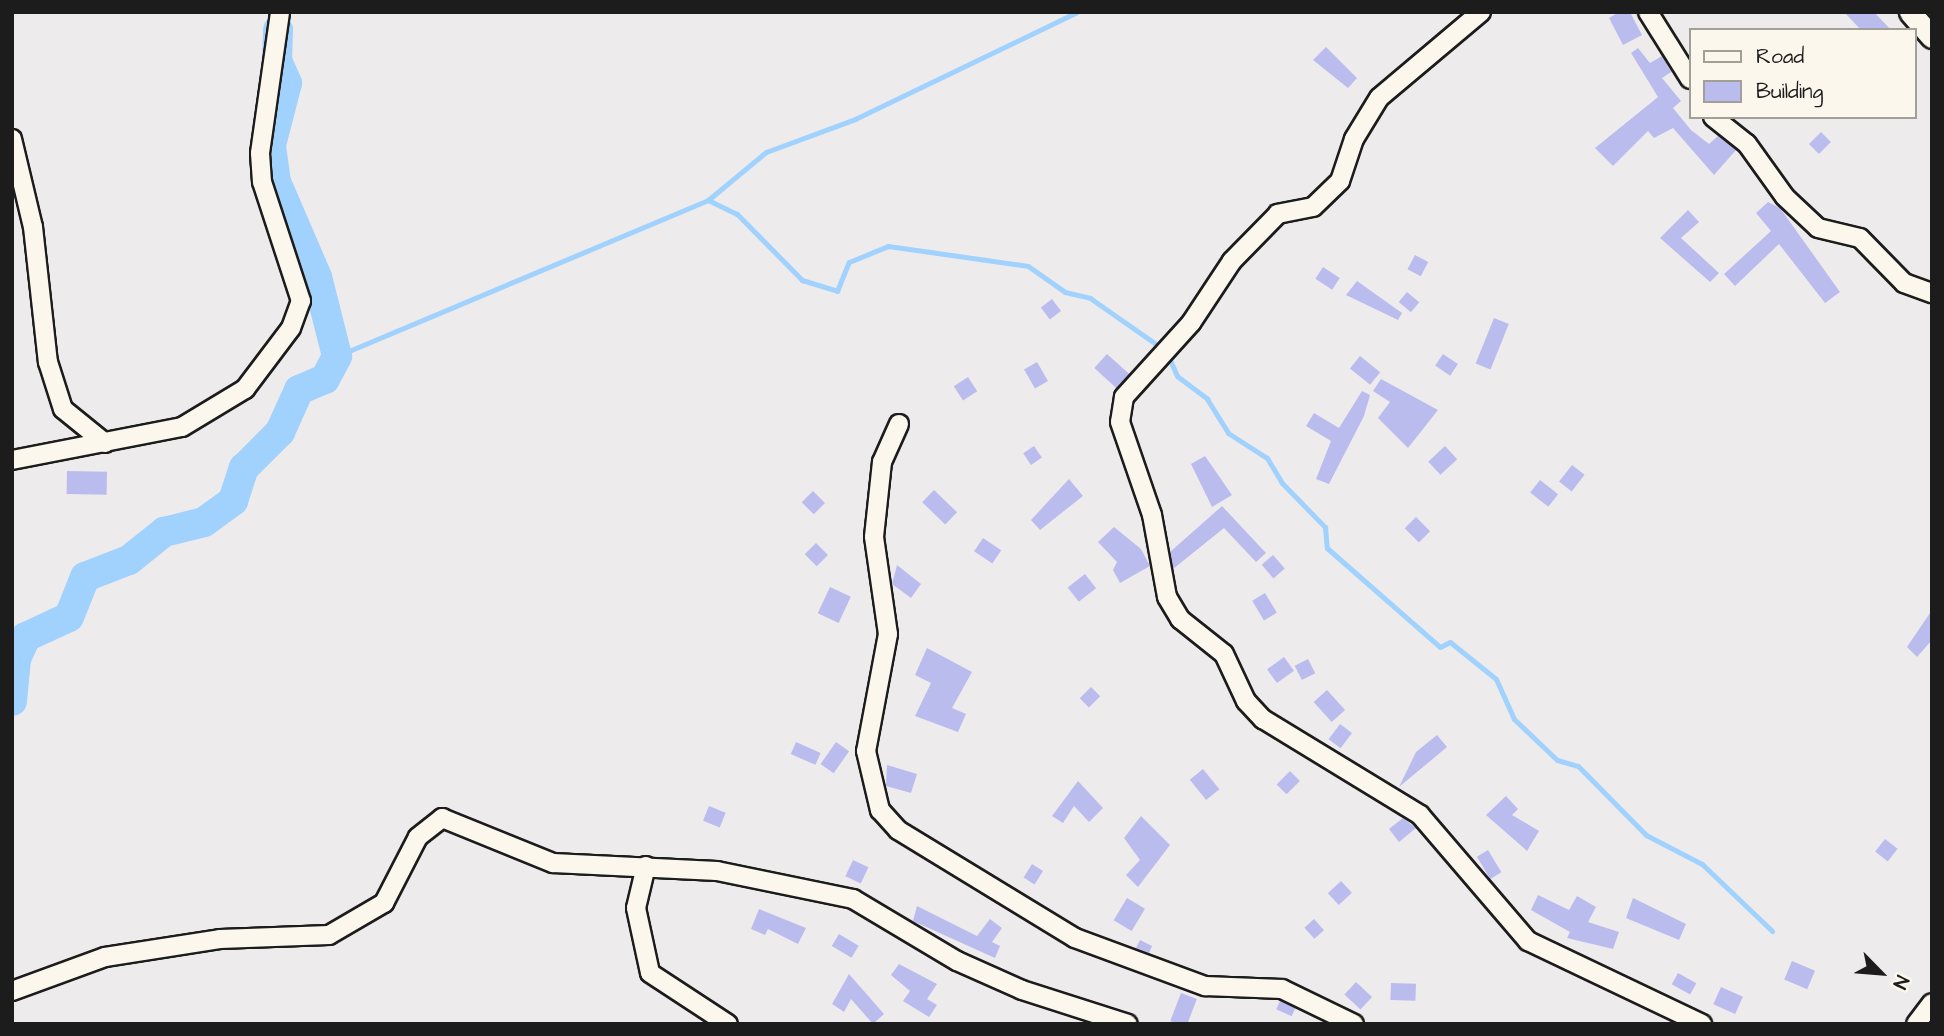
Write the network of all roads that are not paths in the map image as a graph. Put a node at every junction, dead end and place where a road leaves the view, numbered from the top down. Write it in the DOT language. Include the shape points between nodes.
graph roads {
  1 [pos="280,12"];
  2 [pos="1481,12"];
  3 [pos="1648,12"];
  4 [pos="1910,12"];
  5 [pos="1932,37"];
  6 [pos="1688,76"];
  7 [pos="1715,119"];
  8 [pos="12,139"];
  9 [pos="1932,293"];
  10 [pos="899,424"];
  11 [pos="106,443"];
  12 [pos="12,460"];
  13 [pos="646,866"];
  14 [pos="12,991"];
  15 [pos="1932,1003"];
  16 [pos="728,1024"];
  17 [pos="1128,1024"];
  18 [pos="1354,1024"];
  19 [pos="1702,1024"];
  20 [pos="1916,1024"];
  1 -- 11 [label="street" via="260,153 262,182 301,301 298,312 270,364 221,407 182,427"];
  2 -- 19 [label="street" via="1379,98 1354,139 1339,181 1312,207 1278,214 1232,261 1192,323 1124,397 1120,422 1152,515 1167,597 1180,619 1224,654 1246,701 1262,719 1420,815 1528,941"];
  3 -- 6 [label="street"];
  4 -- 5 [label="street"];
  7 -- 9 [label="street" via="1746,144 1785,197 1818,228 1860,238 1904,283"];
  8 -- 11 [label="street" via="33,227 48,362 63,409"];
  10 -- 18 [label="street" via="882,462 874,537 888,634 866,751 880,810 898,830 1075,938 1205,986 1282,989"];
  11 -- 12 [label="street"];
  13 -- 14 [label="street" via="553,863 442,818 418,837 384,903 329,935 233,937 105,957"];
  13 -- 16 [label="street" via="636,908 650,973"];
  13 -- 17 [label="street" via="717,871 853,899 957,961 1022,990"];
  15 -- 20 [label="street"];
}
